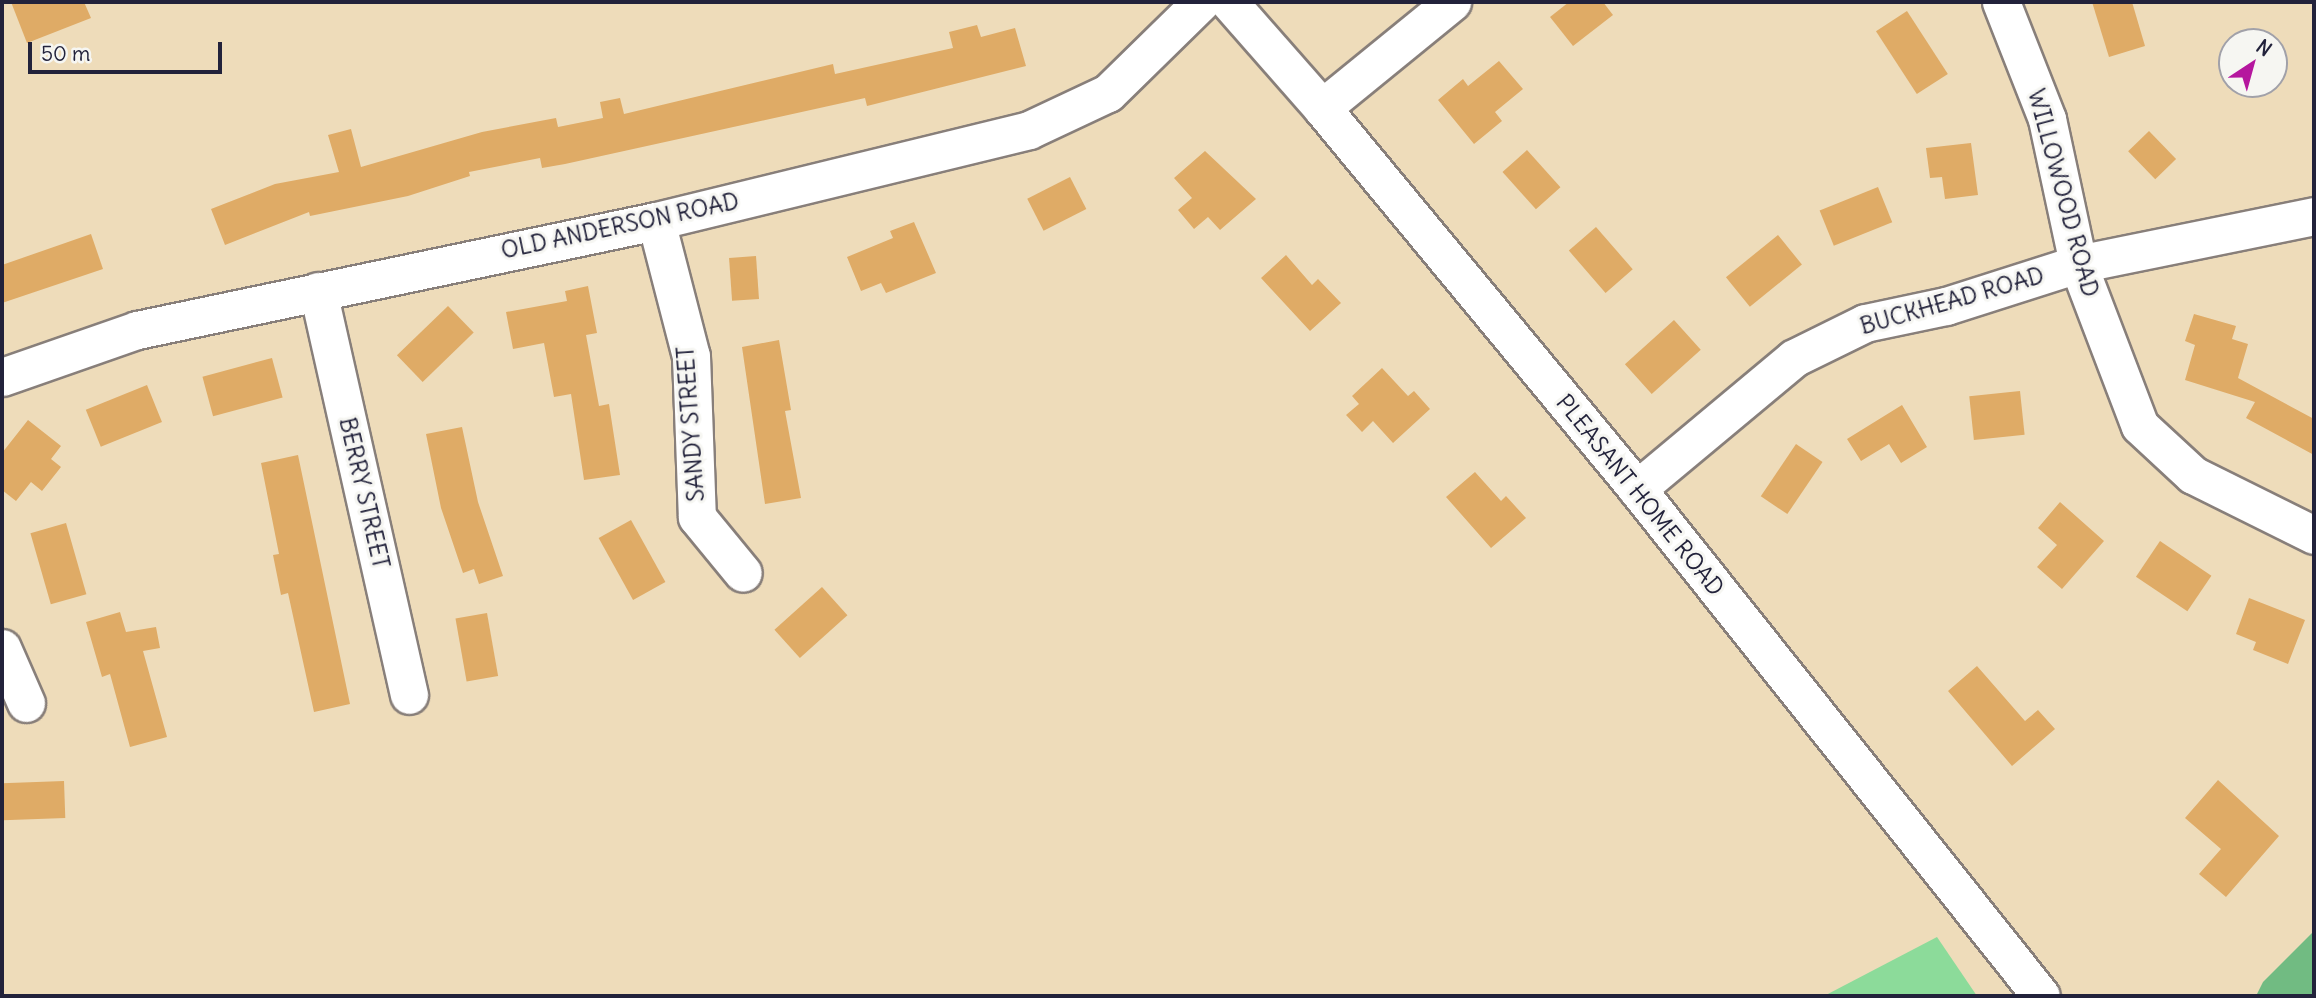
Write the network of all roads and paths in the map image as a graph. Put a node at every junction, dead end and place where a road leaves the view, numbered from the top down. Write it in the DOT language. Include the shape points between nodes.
graph roads {
  1 [pos="1200,2"];
  2 [pos="1229,2"];
  3 [pos="1452,2"];
  4 [pos="2001,2"];
  5 [pos="1322,108"];
  6 [pos="2314,216"];
  7 [pos="656,220"];
  8 [pos="2078,264"];
  9 [pos="318,291"];
  10 [pos="2,377"];
  11 [pos="1637,489"];
  12 [pos="2314,536"];
  13 [pos="743,573"];
  14 [pos="2,648"];
  15 [pos="409,695"];
  16 [pos="26,703"];
  17 [pos="2041,996"];
  1 -- 7 [label="street, OLD ANDERSON ROAD" via="1108,93 1070,114 1030,130"];
  2 -- 5 [label="street, PLEASANT HOME ROAD"];
  3 -- 5 [label="street"];
  4 -- 8 [label="street, WILLOWOOD ROAD" via="2047,119"];
  5 -- 11 [label="street, PLEASANT HOME ROAD"];
  6 -- 8 [label="street, BUCKHEAD ROAD"];
  7 -- 9 [label="street, OLD ANDERSON ROAD"];
  7 -- 13 [label="street, SANDY STREET" via="691,356 697,517"];
  8 -- 11 [label="street, BUCKHEAD ROAD" via="1946,306 1865,323 1794,358"];
  8 -- 12 [label="street, WILLOWOOD ROAD" via="2140,426 2193,475"];
  9 -- 10 [label="street, OLD ANDERSON ROAD" via="137,331"];
  9 -- 15 [label="street, BERRY STREET"];
  11 -- 17 [label="street, PLEASANT HOME ROAD"];
  14 -- 16 [label="street"];
}
